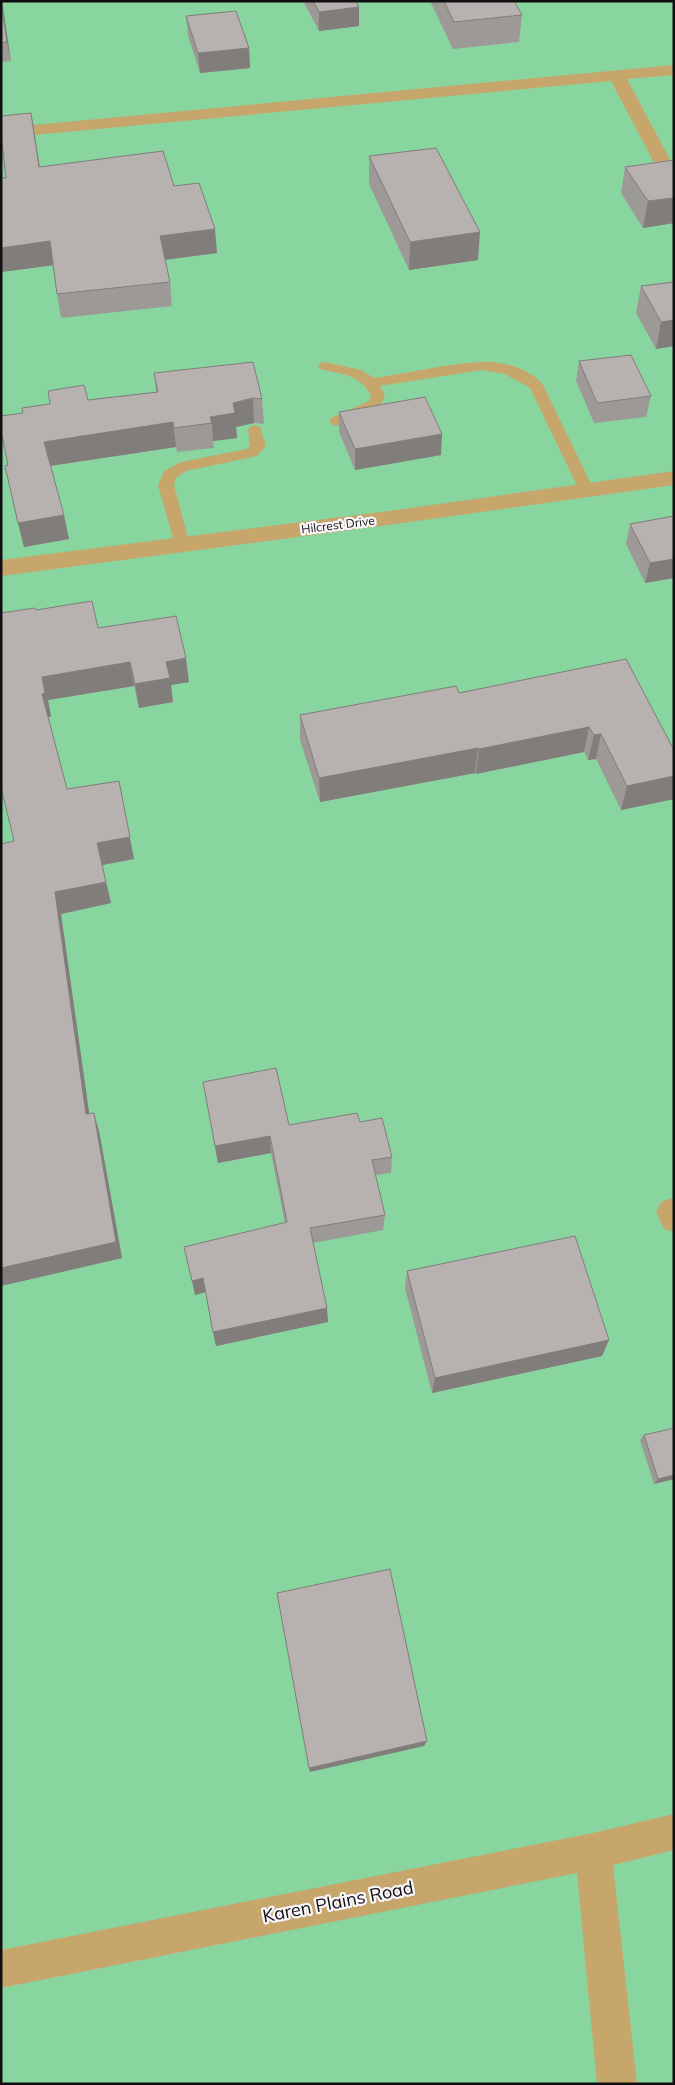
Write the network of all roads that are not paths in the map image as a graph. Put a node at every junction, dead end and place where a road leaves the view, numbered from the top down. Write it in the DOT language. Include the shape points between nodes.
graph roads {
  1 [pos="674,70"];
  2 [pos="616,76"];
  3 [pos="1,133"];
  4 [pos="670,176"];
  5 [pos="325,366"];
  6 [pos="372,382"];
  7 [pos="336,421"];
  8 [pos="255,430"];
  9 [pos="674,478"];
  10 [pos="586,490"];
  11 [pos="182,545"];
  12 [pos="1,568"];
  13 [pos="674,1832"];
  14 [pos="593,1850"];
  15 [pos="1,1969"];
  16 [pos="617,2084"];
  1 -- 2 [label="street"];
  2 -- 3 [label="street"];
  2 -- 4 [label="street"];
  5 -- 6 [label="lane" via="361,374"];
  6 -- 7 [label="lane" via="378,395 375,404"];
  6 -- 10 [label="lane" via="481,366 498,367 525,376 536,385"];
  8 -- 11 [label="lane" via="258,446 252,453 181,467 169,474 166,485"];
  9 -- 10 [label="street, Hilcrest Drive"];
  10 -- 11 [label="street, Hilcrest Drive"];
  11 -- 12 [label="street, Hilcrest Drive"];
  13 -- 14 [label="street, Karen Plains Road"];
  14 -- 15 [label="street, Karen Plains Road"];
  14 -- 16 [label="street"];
}
